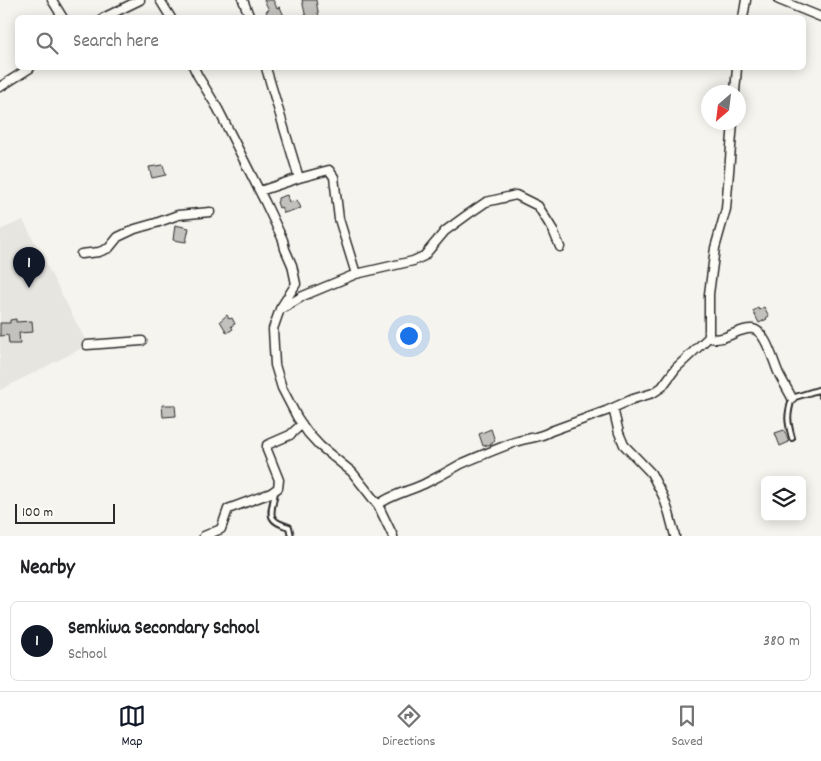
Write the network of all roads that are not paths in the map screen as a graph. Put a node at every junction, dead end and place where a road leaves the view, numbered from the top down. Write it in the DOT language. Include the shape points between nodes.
graph roads {
  1 [pos="52,0"];
  2 [pos="140,0"];
  3 [pos="160,0"];
  4 [pos="243,0"];
  5 [pos="746,0"];
  6 [pos="779,0"];
  7 [pos="61,15"];
  8 [pos="109,15"];
  9 [pos="169,15"];
  10 [pos="249,15"];
  11 [pos="744,15"];
  12 [pos="821,17"];
  13 [pos="27,70"];
  14 [pos="195,70"];
  15 [pos="267,70"];
  16 [pos="737,70"];
  17 [pos="736,85"];
  18 [pos="0,87"];
  19 [pos="732,130"];
  20 [pos="299,178"];
  21 [pos="260,191"];
  22 [pos="210,212"];
  23 [pos="560,247"];
  24 [pos="81,254"];
  25 [pos="356,274"];
  26 [pos="280,309"];
  27 [pos="709,337"];
  28 [pos="142,341"];
  29 [pos="87,345"];
  30 [pos="820,390"];
  31 [pos="821,395"];
  32 [pos="792,398"];
  33 [pos="613,408"];
  34 [pos="302,424"];
  35 [pos="792,438"];
  36 [pos="275,490"];
  37 [pos="378,505"];
  38 [pos="204,536"];
  39 [pos="291,536"];
  40 [pos="393,536"];
  41 [pos="675,536"];
  1 -- 7 [label="street"];
  2 -- 8 [label="street"];
  3 -- 9 [label="street"];
  4 -- 10 [label="street"];
  5 -- 11 [label="street"];
  6 -- 12 [label="street"];
  13 -- 18 [label="street"];
  14 -- 21 [label="street"];
  15 -- 20 [label="street"];
  16 -- 17 [label="street"];
  19 -- 27 [label="street" via="726,209 715,248 709,294"];
  20 -- 21 [label="street"];
  20 -- 25 [label="street" via="329,170 334,177 339,219"];
  21 -- 26 [label="street" via="283,240 296,284"];
  22 -- 24 [label="street" via="178,215 118,237 109,248"];
  23 -- 25 [label="street" via="538,206 516,195 486,202 445,231 424,256"];
  25 -- 26 [label="street"];
  26 -- 34 [label="street" via="273,329 275,365 282,388"];
  27 -- 32 [label="street" via="714,340 742,330 758,330"];
  27 -- 33 [label="street" via="676,368 662,387"];
  28 -- 29 [label="street"];
  30 -- 31 [label="lane"];
  30 -- 32 [label="lane"];
  32 -- 35 [label="lane" via="788,423"];
  33 -- 37 [label="street" via="544,436 496,449"];
  33 -- 41 [label="street" via="624,445 651,473 663,496"];
  34 -- 36 [label="street" via="290,435 267,445 279,480"];
  34 -- 37 [label="street" via="320,446 352,472"];
  36 -- 38 [label="street" via="228,509 221,529"];
  36 -- 39 [label="lane" via="270,513 274,520 289,527"];
  37 -- 40 [label="street"];
}
